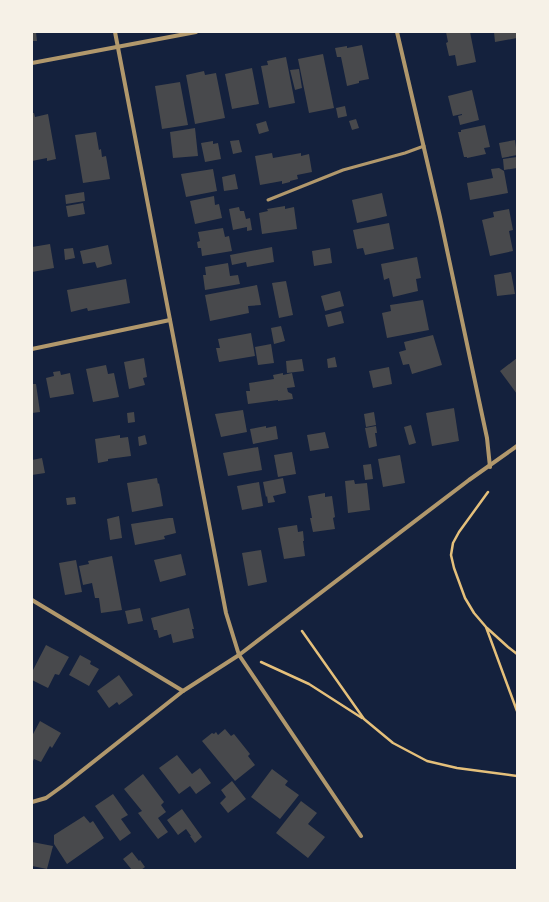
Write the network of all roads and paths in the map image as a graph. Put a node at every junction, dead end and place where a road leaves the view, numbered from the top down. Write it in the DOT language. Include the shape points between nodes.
graph roads {
  1 [pos="114,32"];
  2 [pos="196,32"];
  3 [pos="397,32"];
  4 [pos="117,46"];
  5 [pos="32,63"];
  6 [pos="424,146"];
  7 [pos="268,200"];
  8 [pos="170,320"];
  9 [pos="32,349"];
  10 [pos="517,446"];
  11 [pos="490,467"];
  12 [pos="488,492"];
  13 [pos="32,600"];
  14 [pos="486,627"];
  15 [pos="302,631"];
  16 [pos="239,654"];
  17 [pos="517,654"];
  18 [pos="260,662"];
  19 [pos="183,691"];
  20 [pos="517,711"];
  21 [pos="364,719"];
  22 [pos="517,776"];
  23 [pos="32,802"];
  24 [pos="361,836"];
  1 -- 4 [label="street"];
  2 -- 4 [label="street"];
  3 -- 6 [label="street"];
  4 -- 5 [label="street"];
  4 -- 8 [label="street"];
  6 -- 7 [label="lane" via="343,170"];
  6 -- 11 [label="street" via="487,438"];
  8 -- 9 [label="street"];
  8 -- 16 [label="street" via="226,613"];
  10 -- 11 [label="street"];
  11 -- 16 [label="street"];
  12 -- 14 [label="path" via="459,532 453,543 451,555 465,598"];
  13 -- 19 [label="street"];
  14 -- 17 [label="path"];
  14 -- 20 [label="path"];
  15 -- 21 [label="path"];
  16 -- 19 [label="street"];
  16 -- 24 [label="street"];
  18 -- 21 [label="path" via="309,684"];
  19 -- 23 [label="street" via="64,785 46,798"];
  21 -- 22 [label="path" via="392,744 427,761"];
}
